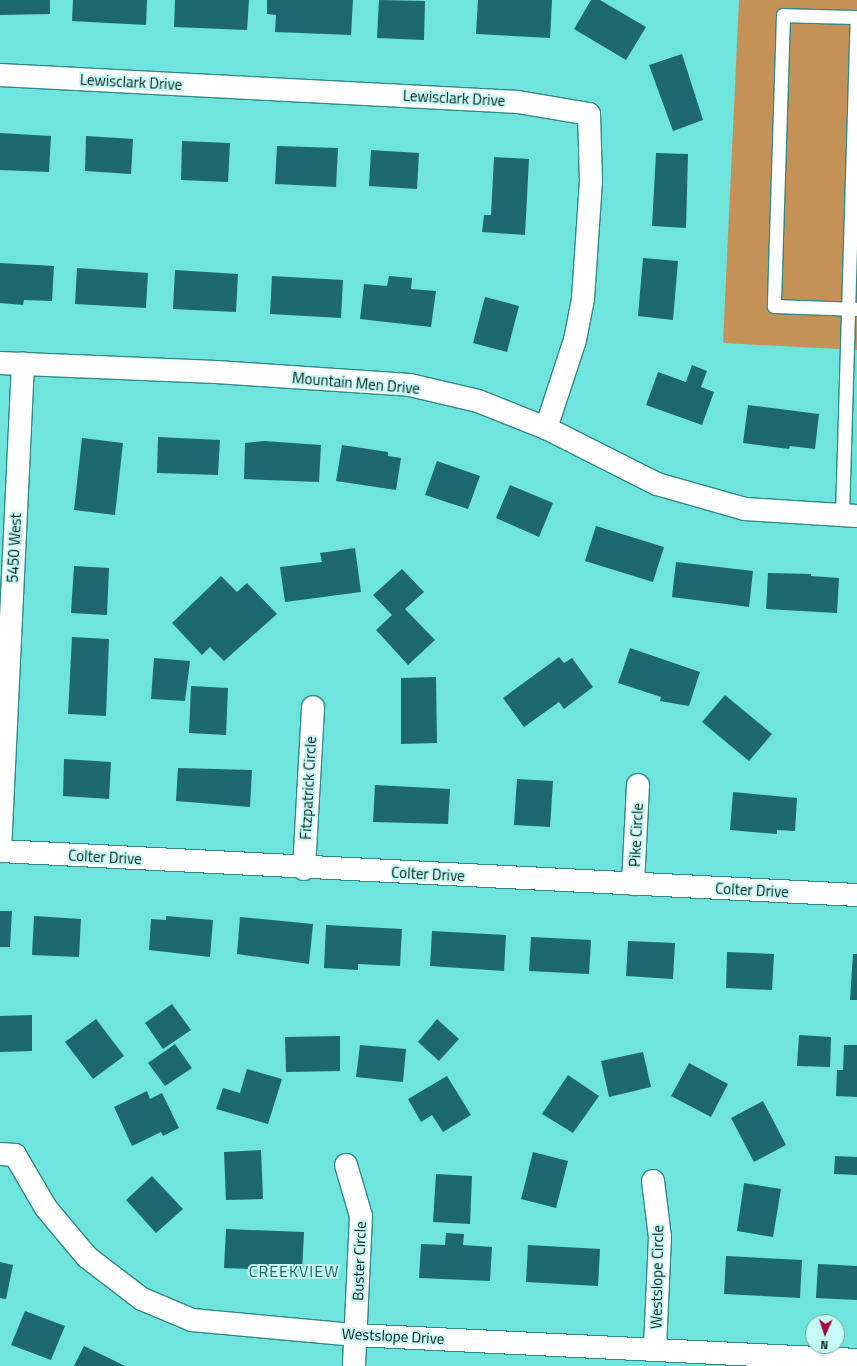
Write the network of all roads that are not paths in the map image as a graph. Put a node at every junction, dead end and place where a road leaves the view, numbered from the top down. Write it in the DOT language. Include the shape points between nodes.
graph roads {
  1 [pos="857,17"];
  2 [pos="0,75"];
  3 [pos="853,308"];
  4 [pos="0,363"];
  5 [pos="23,364"];
  6 [pos="546,428"];
  7 [pos="850,515"];
  8 [pos="313,707"];
  9 [pos="638,785"];
  10 [pos="0,851"];
  11 [pos="304,869"];
  12 [pos="633,884"];
  13 [pos="857,895"];
  14 [pos="0,1154"];
  15 [pos="346,1165"];
  16 [pos="653,1181"];
  17 [pos="355,1335"];
  18 [pos="655,1348"];
  19 [pos="857,1360"];
  20 [pos="354,1366"];
  1 -- 3 [label="lane"];
  1 -- 3 [label="lane" via="783,15 774,306"];
  2 -- 6 [label="street, Lewisclark Drive" via="518,102 589,114 591,181 583,299 575,340"];
  3 -- 7 [label="lane"];
  4 -- 5 [label="street, Mountain Men Drive"];
  5 -- 6 [label="street, Mountain Men Drive" via="216,372 410,385 478,400"];
  5 -- 10 [label="street, 5450 West"];
  6 -- 7 [label="street, Mountain Men Drive" via="657,484 745,509"];
  8 -- 11 [label="street, Fitzpatrick Circle"];
  9 -- 12 [label="street, Pike Circle"];
  10 -- 11 [label="street, Colter Drive"];
  11 -- 12 [label="street, Colter Drive"];
  12 -- 13 [label="street, Colter Drive"];
  14 -- 17 [label="street, Westslope Drive" via="15,1155 46,1208 87,1257 142,1299 192,1320"];
  15 -- 17 [label="street, Buster Circle" via="361,1216"];
  16 -- 18 [label="street, Westslope Circle" via="660,1238"];
  17 -- 18 [label="street, Westslope Drive"];
  17 -- 20 [label="street, Buster Circle"];
  18 -- 19 [label="street, Westslope Drive"];
}
